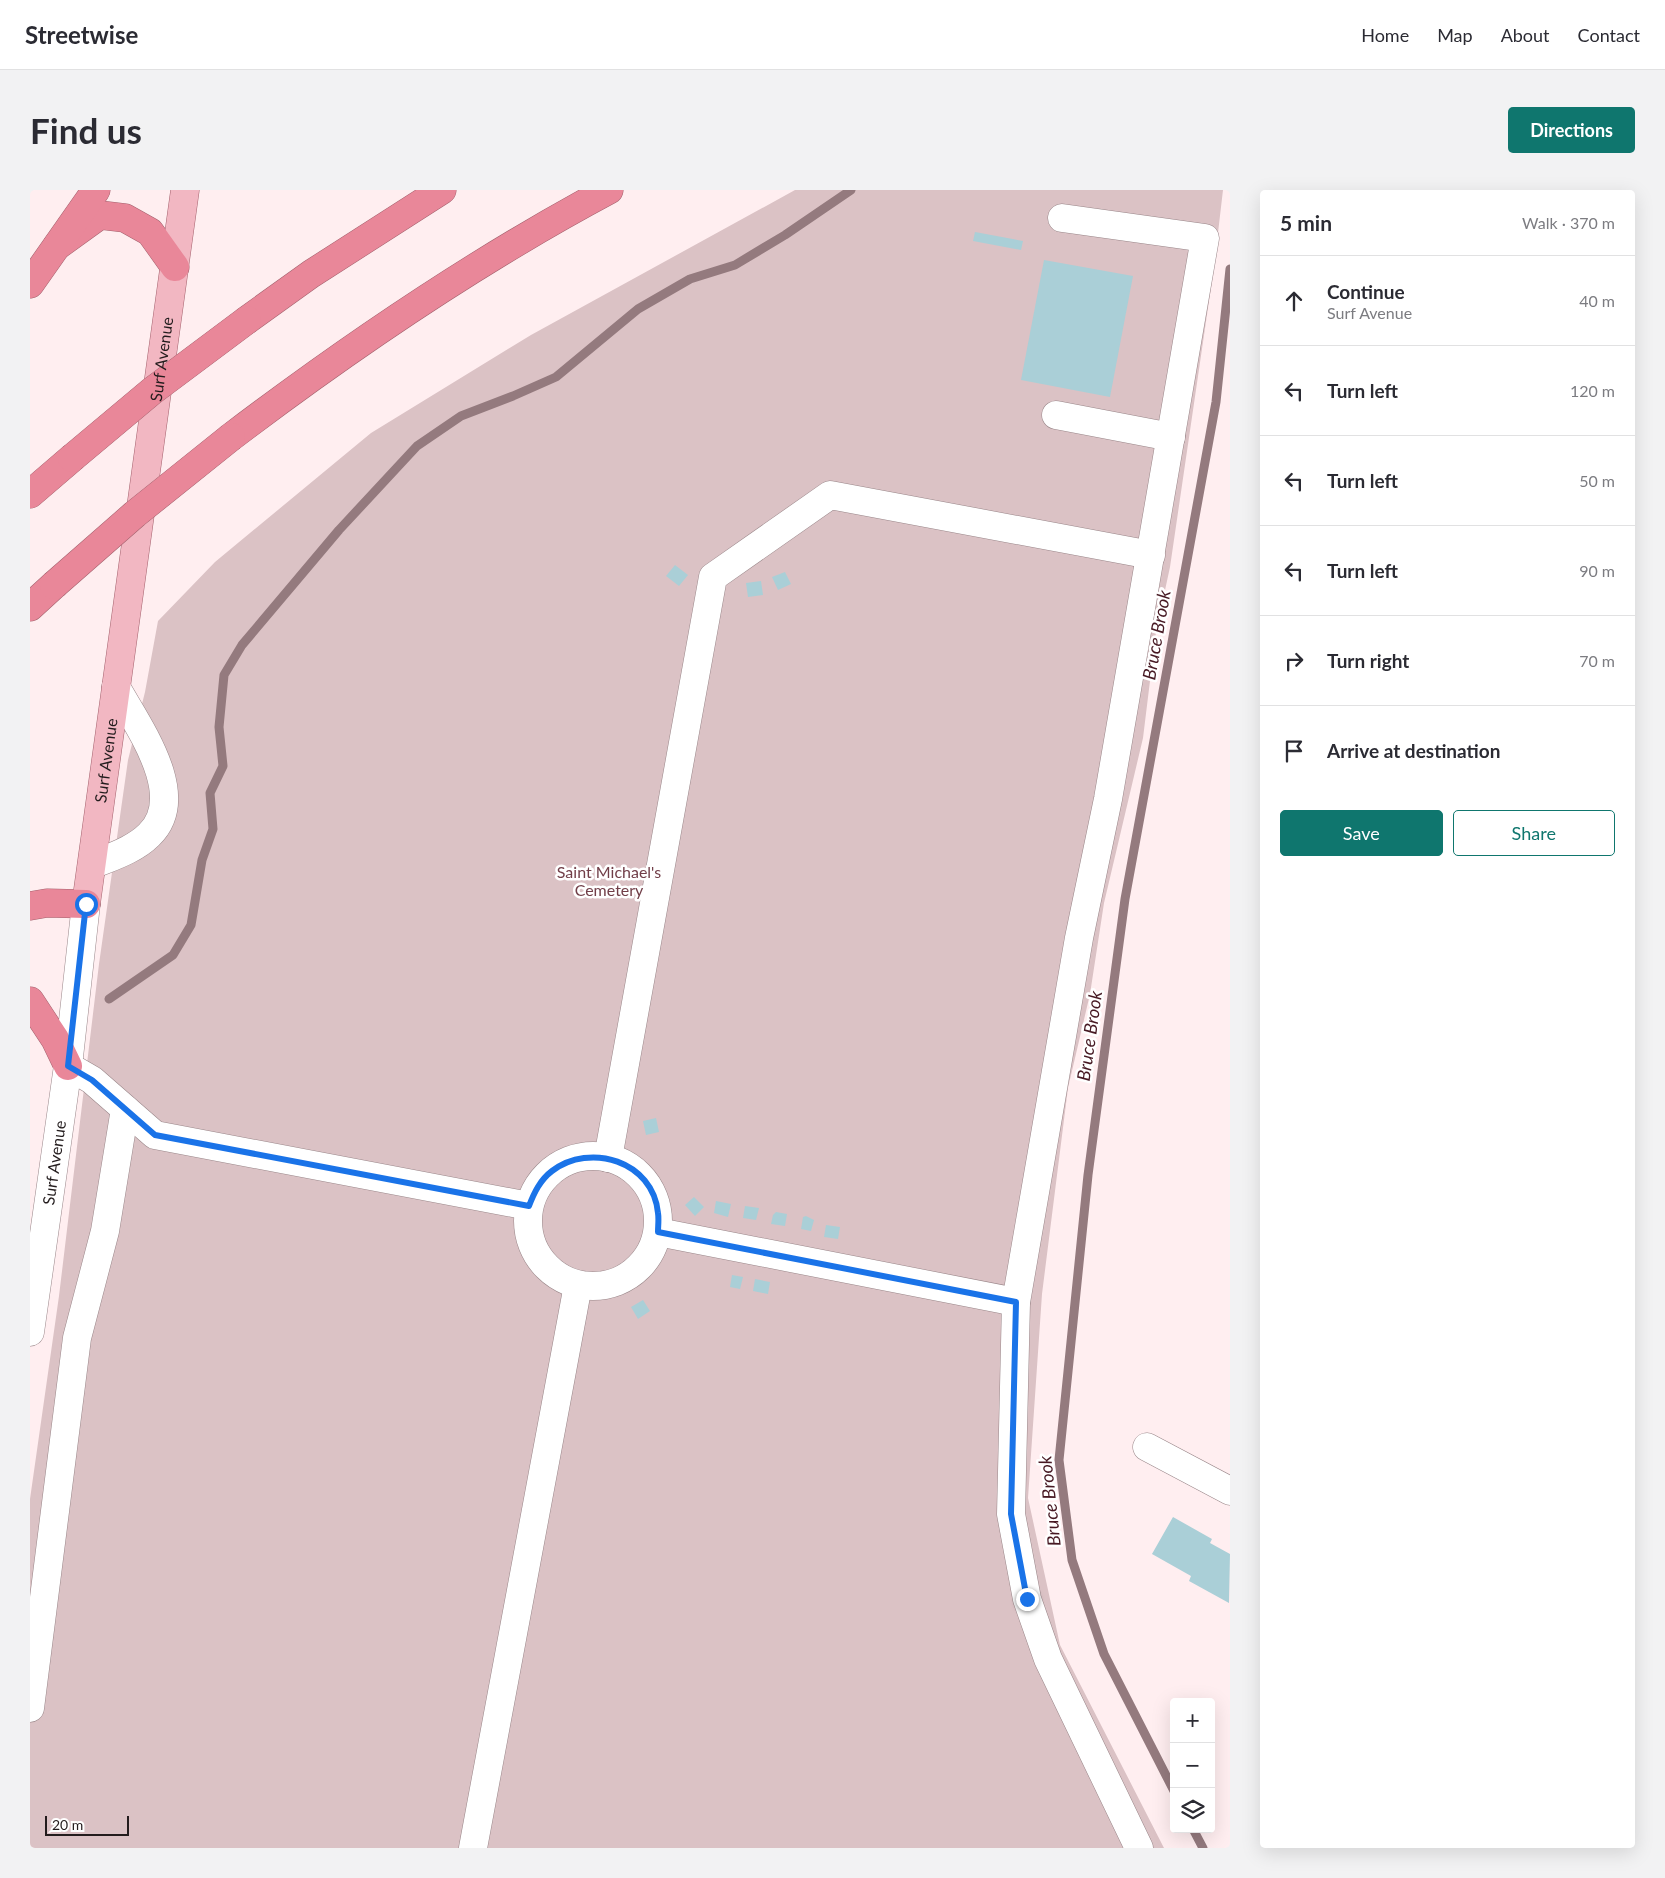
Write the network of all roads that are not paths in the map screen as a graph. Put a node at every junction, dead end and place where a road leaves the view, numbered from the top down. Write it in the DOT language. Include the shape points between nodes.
graph roads {
  1 [pos="96,190"];
  2 [pos="185,190"];
  3 [pos="442,190"];
  4 [pos="609,190"];
  5 [pos="1062,218"];
  6 [pos="57,246"];
  7 [pos="175,268"];
  8 [pos="30,284"];
  9 [pos="1056,415"];
  10 [pos="1171,437"];
  11 [pos="30,494"];
  12 [pos="1151,555"];
  13 [pos="30,608"];
  14 [pos="116,687"];
  15 [pos="92,864"];
  16 [pos="86,904"];
  17 [pos="30,906"];
  18 [pos="30,1001"];
  19 [pos="68,1066"];
  20 [pos="125,1109"];
  21 [pos="608,1158"];
  22 [pos="529,1206"];
  23 [pos="658,1232"];
  24 [pos="578,1285"];
  25 [pos="1016,1302"];
  26 [pos="30,1332"];
  27 [pos="1147,1447"];
  28 [pos="1230,1491"];
  29 [pos="30,1708"];
  30 [pos="473,1848"];
  31 [pos="1139,1848"];
  1 -- 6 [label="highway"];
  2 -- 7 [label="main road, Surf Avenue"];
  3 -- 11 [label="highway, bridge" via="326,264 247,320 152,391"];
  4 -- 13 [label="highway, bridge" via="428,297 343,355 231,437 135,514"];
  5 -- 10 [label="street" via="1205,238"];
  6 -- 7 [label="highway" via="100,215 125,218 150,232"];
  6 -- 8 [label="highway"];
  7 -- 14 [label="main road, Surf Avenue"];
  9 -- 10 [label="street"];
  10 -- 12 [label="street"];
  12 -- 21 [label="street" via="830,495 713,577"];
  12 -- 25 [label="street" via="1108,800 1079,938"];
  14 -- 15 [label="main road, Surf Avenue"];
  14 -- 15 [label="street" via="159,769 165,800 163,812 150,834 128,850"];
  15 -- 16 [label="main road, Surf Avenue"];
  16 -- 17 [label="highway"];
  16 -- 19 [label="street, Surf Avenue"];
  18 -- 19 [label="highway" via="56,1040"];
  19 -- 20 [label="street" via="92,1080"];
  19 -- 26 [label="street, Surf Avenue"];
  20 -- 22 [label="street" via="155,1135"];
  20 -- 29 [label="street" via="105,1231 77,1338"];
  21 -- 22 [label="street" via="588,1156 556,1168 537,1188"];
  21 -- 23 [label="street" via="626,1165 642,1177 653,1193 658,1212"];
  22 -- 24 [label="street" via="528,1227 532,1247 543,1264 559,1277"];
  23 -- 24 [label="street" via="651,1252 638,1269 620,1281 600,1287"];
  23 -- 25 [label="street"];
  24 -- 30 [label="street"];
  25 -- 31 [label="street" via="1011,1514 1027,1599 1048,1659"];
  27 -- 28 [label="street"];
}
